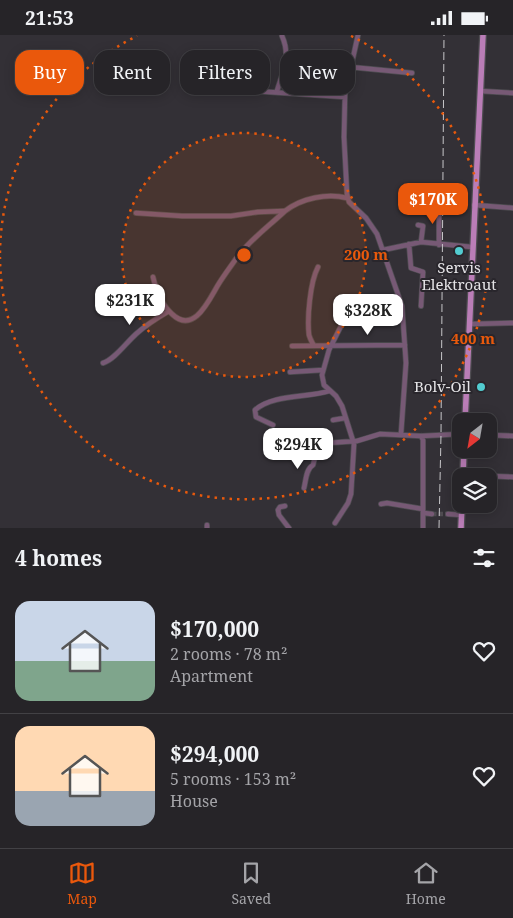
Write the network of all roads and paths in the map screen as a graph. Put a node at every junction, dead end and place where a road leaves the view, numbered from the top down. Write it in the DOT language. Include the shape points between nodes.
graph roads {
  1 [pos="358,35"];
  2 [pos="483,35"];
  3 [pos="282,36"];
  4 [pos="354,50"];
  5 [pos="355,66"];
  6 [pos="412,73"];
  7 [pos="270,91"];
  8 [pos="277,91"];
  9 [pos="480,91"];
  10 [pos="513,93"];
  11 [pos="345,97"];
  12 [pos="347,198"];
  13 [pos="426,202"];
  14 [pos="474,205"];
  15 [pos="513,208"];
  16 [pos="285,211"];
  17 [pos="136,213"];
  18 [pos="418,225"];
  19 [pos="421,242"];
  20 [pos="409,244"];
  21 [pos="439,245"];
  22 [pos="472,247"];
  23 [pos="383,250"];
  24 [pos="318,267"];
  25 [pos="153,277"];
  26 [pos="359,297"];
  27 [pos="421,306"];
  28 [pos="169,311"];
  29 [pos="513,323"];
  30 [pos="472,324"];
  31 [pos="405,345"];
  32 [pos="292,346"];
  33 [pos="314,346"];
  34 [pos="332,346"];
  35 [pos="103,363"];
  36 [pos="323,370"];
  37 [pos="290,372"];
  38 [pos="330,391"];
  39 [pos="465,413"];
  40 [pos="345,418"];
  41 [pos="333,420"];
  42 [pos="273,425"];
  43 [pos="401,435"];
  44 [pos="452,435"];
  45 [pos="498,435"];
  46 [pos="513,436"];
  47 [pos="424,437"];
  48 [pos="353,441"];
  49 [pos="497,477"];
  50 [pos="513,477"];
  51 [pos="304,488"];
  52 [pos="381,504"];
  53 [pos="285,506"];
  54 [pos="424,511"];
  55 [pos="432,513"];
  56 [pos="448,514"];
  57 [pos="462,515"];
  58 [pos="335,523"];
  59 [pos="289,528"];
  60 [pos="423,528"];
  61 [pos="461,528"];
  1 -- 4 [label="street"];
  2 -- 9 [label="main road"];
  3 -- 8 [label="street" via="287,54"];
  5 -- 6 [label="street"];
  7 -- 8 [label="street"];
  8 -- 11 [label="street"];
  9 -- 10 [label="street"];
  9 -- 14 [label="main road"];
  11 -- 12 [label="street"];
  12 -- 16 [label="street" via="325,196 292,205"];
  12 -- 23 [label="street" via="375,229"];
  13 -- 21 [label="street" via="439,203"];
  14 -- 15 [label="street"];
  14 -- 22 [label="main road"];
  16 -- 17 [label="street" via="232,216"];
  16 -- 28 [label="street" via="242,251 198,315 181,320"];
  18 -- 19 [label="street" via="423,226"];
  19 -- 20 [label="street"];
  19 -- 21 [label="street"];
  20 -- 23 [label="street"];
  20 -- 27 [label="street" via="411,268 423,272"];
  21 -- 22 [label="street"];
  22 -- 39 [label="main road"];
  23 -- 31 [label="street" via="402,306"];
  24 -- 33 [label="street" via="313,277 309,309 309,335"];
  25 -- 28 [label="street"];
  26 -- 34 [label="street" via="355,298"];
  28 -- 35 [label="street" via="156,318"];
  29 -- 30 [label="street"];
  31 -- 34 [label="street"];
  31 -- 43 [label="street"];
  32 -- 33 [label="street"];
  33 -- 34 [label="street"];
  34 -- 36 [label="street"];
  36 -- 37 [label="street"];
  36 -- 38 [label="street" via="322,382"];
  38 -- 40 [label="street" via="339,400"];
  38 -- 42 [label="street" via="281,398 255,410 258,420"];
  40 -- 41 [label="street"];
  40 -- 48 [label="street"];
  43 -- 47 [label="street"];
  43 -- 48 [label="street" via="380,434"];
  44 -- 47 [label="street"];
  45 -- 46 [label="street"];
  47 -- 54 [label="street"];
  48 -- 51 [label="street" via="327,443 319,447"];
  48 -- 58 [label="street" via="351,494"];
  49 -- 50 [label="street"];
  52 -- 54 [label="street"];
  53 -- 59 [label="street" via="278,511"];
  54 -- 55 [label="street"];
  54 -- 60 [label="street"];
  56 -- 57 [label="street"];
  57 -- 61 [label="main road"];
}
